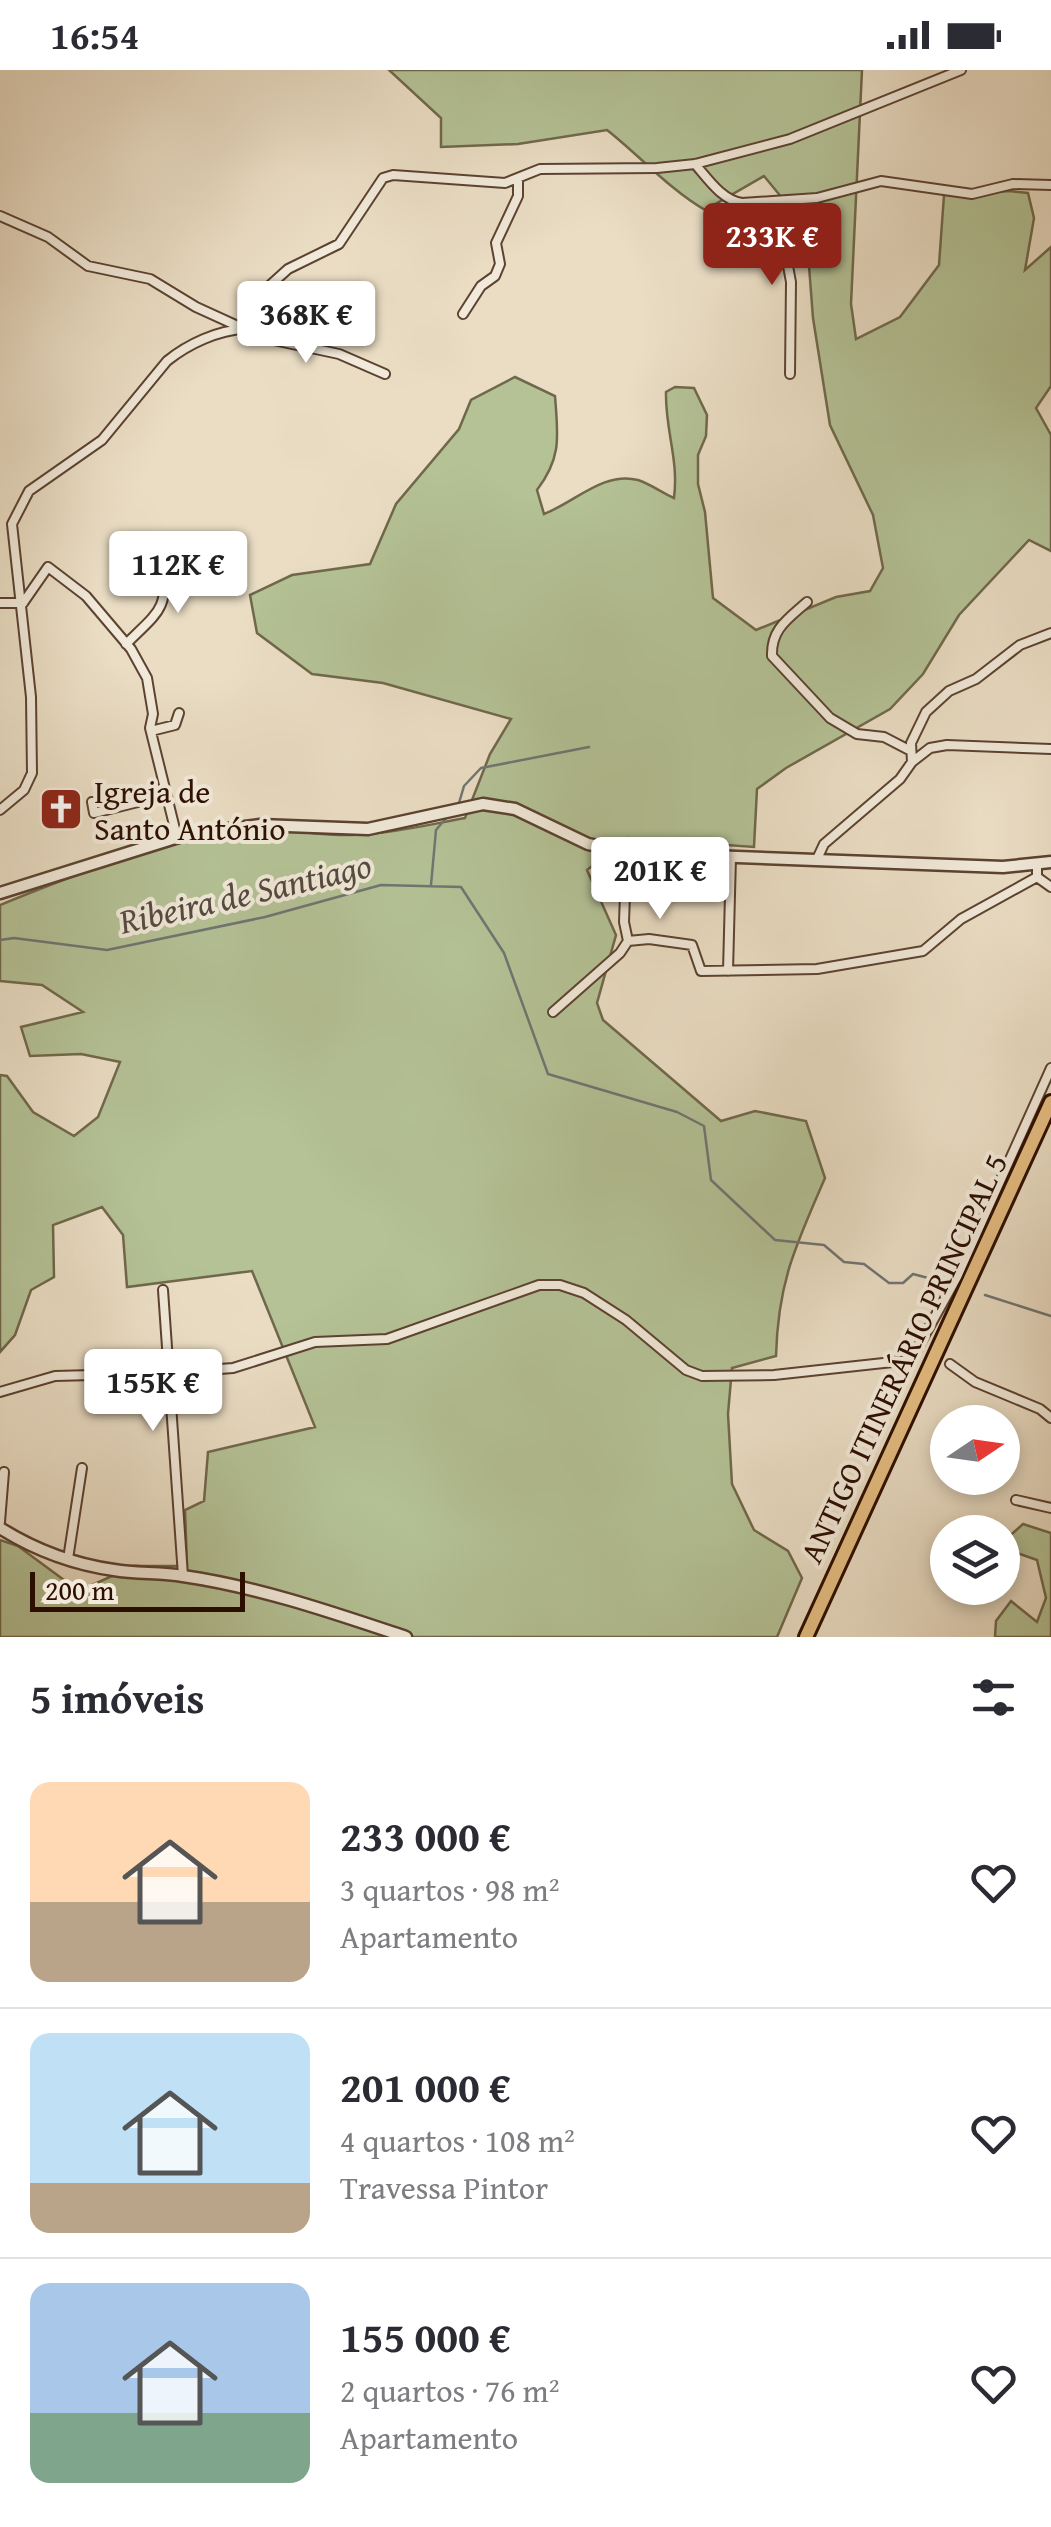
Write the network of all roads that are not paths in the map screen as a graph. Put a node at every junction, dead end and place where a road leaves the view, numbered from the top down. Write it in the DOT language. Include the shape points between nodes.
graph roads {
  1 [pos="961,70"];
  2 [pos="695,164"];
  3 [pos="518,178"];
  4 [pos="1051,185"];
  5 [pos="776,202"];
  6 [pos="1,219"];
  7 [pos="464,314"];
  8 [pos="246,329"];
  9 [pos="385,374"];
  10 [pos="790,374"];
  11 [pos="167,560"];
  12 [pos="807,602"];
  13 [pos="23,603"];
  14 [pos="0,604"];
  15 [pos="1051,634"];
  16 [pos="126,644"];
  17 [pos="178,713"];
  18 [pos="151,731"];
  19 [pos="1051,749"];
  20 [pos="911,757"];
  21 [pos="166,795"];
  22 [pos="92,802"];
  23 [pos="0,810"];
  24 [pos="177,837"];
  25 [pos="608,850"];
  26 [pos="731,856"];
  27 [pos="818,858"];
  28 [pos="1051,862"];
  29 [pos="1037,864"];
  30 [pos="1037,877"];
  31 [pos="1051,887"];
  32 [pos="0,894"];
  33 [pos="628,941"];
  34 [pos="728,971"];
  35 [pos="553,1012"];
  36 [pos="1051,1068"];
  37 [pos="1051,1102"];
  38 [pos="163,1290"];
  39 [pos="950,1364"];
  40 [pos="167,1374"];
  41 [pos="0,1392"];
  42 [pos="1051,1418"];
  43 [pos="82,1468"];
  44 [pos="4,1472"];
  45 [pos="1016,1500"];
  46 [pos="1051,1508"];
  47 [pos="0,1525"];
  48 [pos="68,1560"];
  49 [pos="183,1576"];
  50 [pos="406,1637"];
  51 [pos="806,1637"];
  1 -- 2 [label="street" via="790,139"];
  2 -- 3 [label="street" via="540,169"];
  2 -- 5 [label="street" via="733,202"];
  3 -- 7 [label="street" via="518,196 496,244 500,264"];
  3 -- 8 [label="street" via="383,178 339,244 288,269 268,288"];
  4 -- 5 [label="street" via="1013,184 972,194 881,182"];
  5 -- 10 [label="street" via="791,282"];
  6 -- 8 [label="street" via="48,237 88,266 150,279"];
  8 -- 9 [label="street"];
  8 -- 13 [label="street" via="227,329 166,361 102,440 28,491 12,524"];
  11 -- 16 [label="street" via="160,612"];
  12 -- 20 [label="street" via="778,628 772,656 830,718 856,734 884,737"];
  13 -- 14 [label="street"];
  13 -- 16 [label="street" via="48,567 86,596"];
  13 -- 23 [label="street" via="32,773 24,790"];
  15 -- 20 [label="street" via="1020,645 976,679 949,690 926,712"];
  16 -- 18 [label="street" via="147,678"];
  17 -- 18 [label="street" via="175,725"];
  18 -- 21 [label="street"];
  19 -- 20 [label="street" via="948,745"];
  20 -- 27 [label="street" via="900,779 824,844"];
  21 -- 22 [label="street" via="94,813"];
  21 -- 24 [label="street"];
  24 -- 25 [label="street" via="260,825 368,829 484,804 515,809"];
  24 -- 32 [label="street"];
  25 -- 26 [label="street"];
  25 -- 33 [label="street" via="625,895"];
  26 -- 27 [label="street"];
  26 -- 34 [label="street"];
  27 -- 29 [label="street"];
  28 -- 29 [label="street"];
  29 -- 30 [label="street"];
  30 -- 31 [label="street"];
  30 -- 34 [label="street" via="960,919 923,951 817,969"];
  33 -- 34 [label="street" via="692,945 702,971"];
  33 -- 35 [label="street"];
  36 -- 40 [label="street" via="957,1276 911,1360 702,1376 584,1293 539,1284 388,1338 314,1342 233,1368"];
  37 -- 51 [label="highway, ANTIGO ITINERÁRIO PRINCIPAL 5"];
  38 -- 40 [label="street"];
  39 -- 42 [label="street"];
  40 -- 41 [label="street" via="55,1376"];
  40 -- 49 [label="street"];
  43 -- 48 [label="street"];
  44 -- 47 [label="street"];
  45 -- 46 [label="street"];
  47 -- 48 [label="street" via="32,1548"];
  48 -- 49 [label="street"];
  49 -- 50 [label="street"];
}
